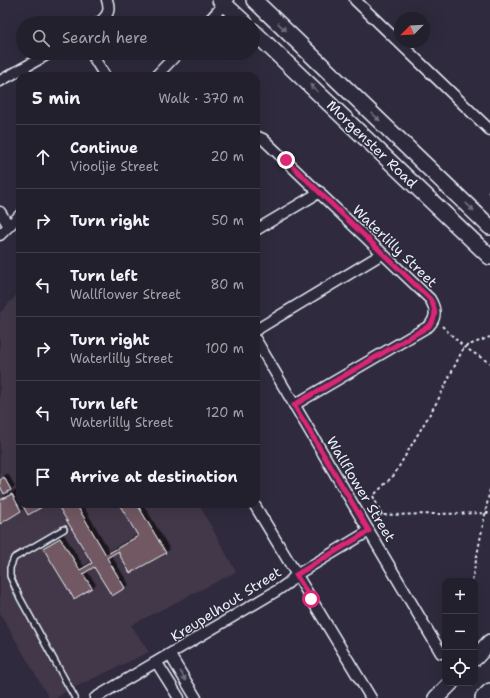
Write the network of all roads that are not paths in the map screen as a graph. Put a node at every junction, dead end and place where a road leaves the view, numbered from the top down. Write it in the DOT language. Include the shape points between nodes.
graph roads {
  1 [pos="107,0"];
  2 [pos="254,0"];
  3 [pos="356,0"];
  4 [pos="224,1"];
  5 [pos="106,16"];
  6 [pos="212,16"];
  7 [pos="238,16"];
  8 [pos="260,38"];
  9 [pos="38,60"];
  10 [pos="95,60"];
  11 [pos="171,60"];
  12 [pos="16,72"];
  13 [pos="16,72"];
  14 [pos="103,72"];
  15 [pos="160,72"];
  16 [pos="0,81"];
  17 [pos="490,130"];
  18 [pos="260,138"];
  19 [pos="320,192"];
  20 [pos="0,212"];
  21 [pos="16,219"];
  22 [pos="8,226"];
  23 [pos="490,227"];
  24 [pos="260,228"];
  25 [pos="0,236"];
  26 [pos="382,254"];
  27 [pos="490,257"];
  28 [pos="260,328"];
  29 [pos="260,347"];
  30 [pos="294,405"];
  31 [pos="256,508"];
  32 [pos="64,529"];
  33 [pos="369,531"];
  34 [pos="296,575"];
  35 [pos="490,642"];
  36 [pos="441,653"];
  37 [pos="170,655"];
  38 [pos="478,655"];
  39 [pos="157,663"];
  40 [pos="448,686"];
  41 [pos="490,691"];
  42 [pos="75,698"];
  43 [pos="95,698"];
  44 [pos="179,698"];
  45 [pos="196,698"];
  46 [pos="371,698"];
  47 [pos="436,698"];
  48 [pos="483,698"];
  1 -- 5 [label="street" via="109,6"];
  2 -- 23 [label="main road, Morgenster Road, one-way"];
  3 -- 17 [label="street"];
  4 -- 6 [label="street"];
  4 -- 7 [label="main road"];
  27 -- 8 [label="main road, Morgenster Road, one-way"];
  9 -- 12 [label="street"];
  10 -- 14 [label="street"];
  11 -- 15 [label="street"];
  13 -- 16 [label="street"];
  18 -- 19 [label="street, Waterlilly Street"];
  19 -- 24 [label="street"];
  19 -- 26 [label="street, Waterlilly Street"];
  20 -- 22 [label="street"];
  21 -- 22 [label="street"];
  22 -- 25 [label="street"];
  26 -- 28 [label="street"];
  26 -- 30 [label="street, Waterlilly Street" via="430,299 434,305 435,320 429,326"];
  29 -- 30 [label="street, Wallflower Street"];
  30 -- 33 [label="street, Wallflower Street"];
  31 -- 34 [label="street"];
  32 -- 42 [label="lane" via="14,558 10,576"];
  33 -- 34 [label="street, Kreupelhout Street"];
  33 -- 36 [label="street, Wallflower Street"];
  34 -- 37 [label="street, Kreupelhout Street" via="278,590"];
  34 -- 46 [label="street"];
  35 -- 38 [label="main road"];
  37 -- 39 [label="street, Kreupelhout Street"];
  37 -- 45 [label="street, one-way"];
  39 -- 43 [label="street, Kreupelhout Street"];
  39 -- 44 [label="street"];
  40 -- 47 [label="main road"];
  41 -- 48 [label="main road"];
}
